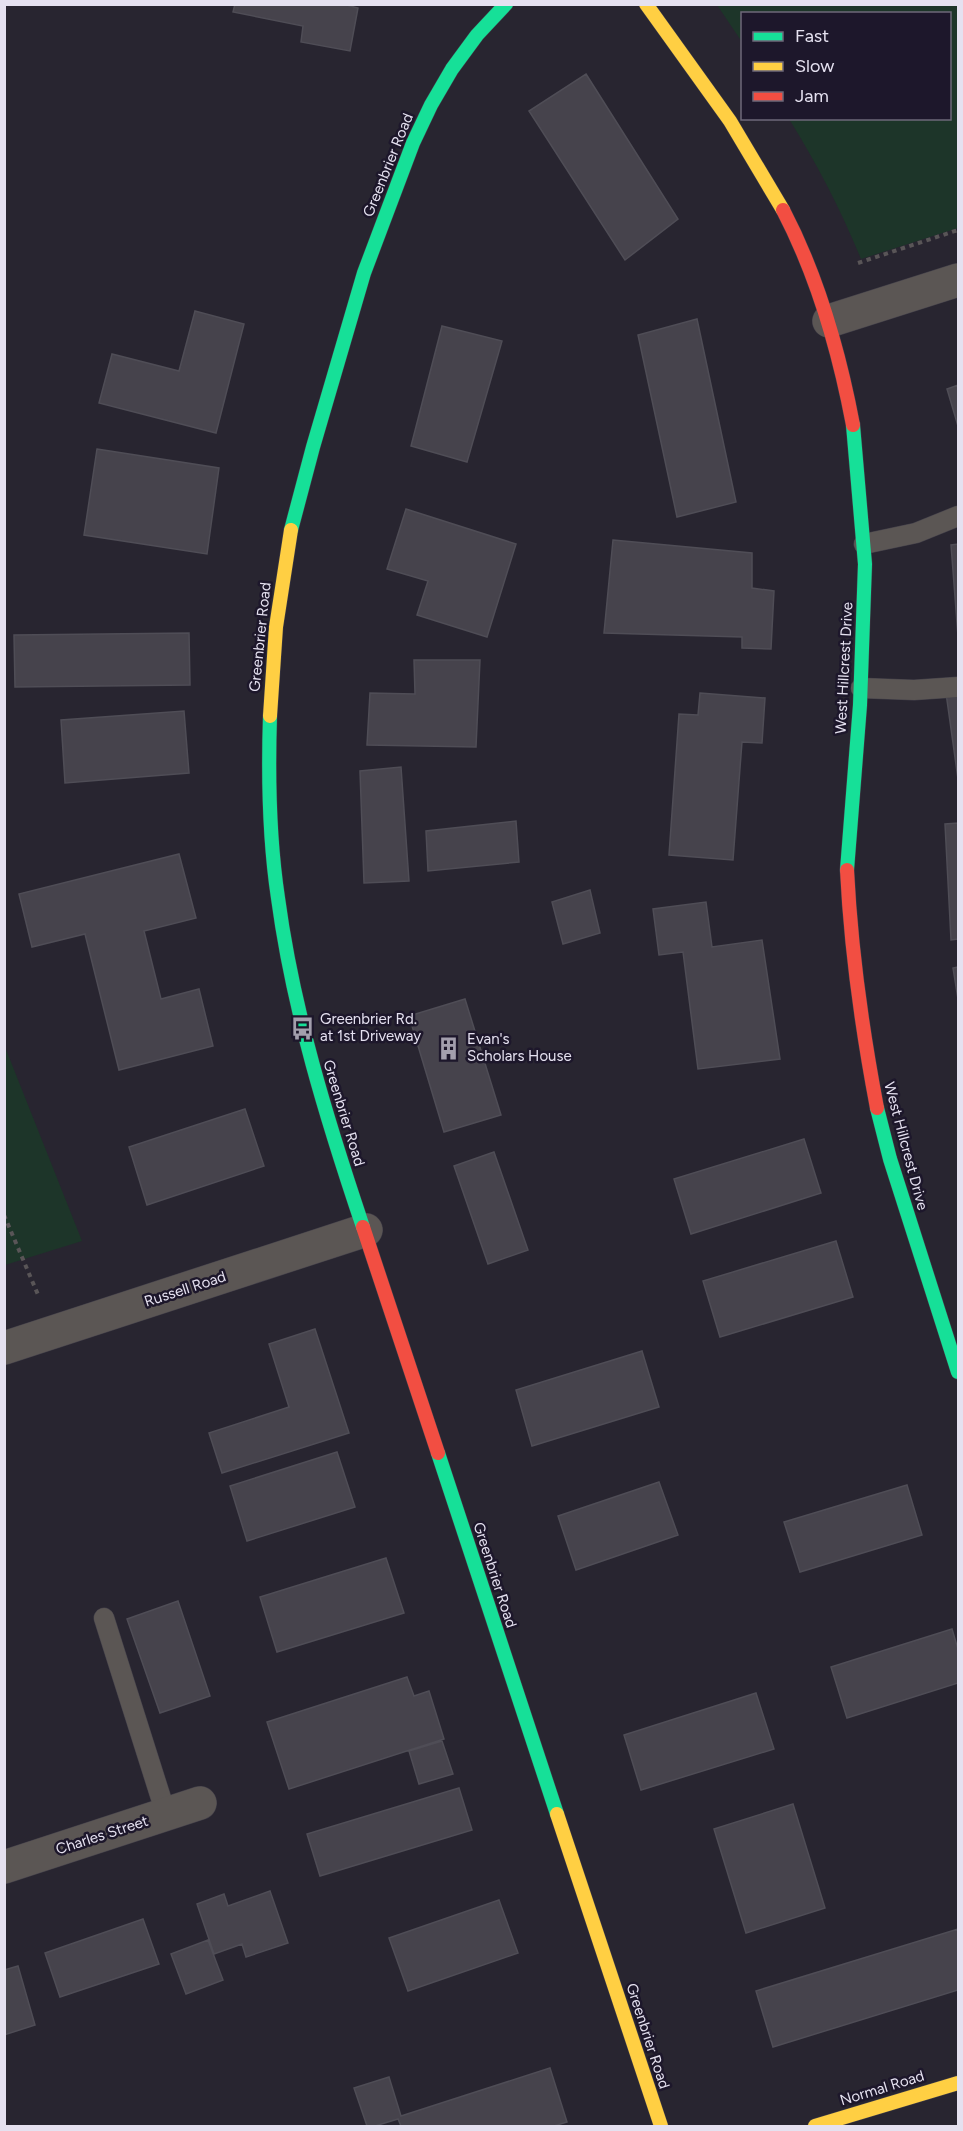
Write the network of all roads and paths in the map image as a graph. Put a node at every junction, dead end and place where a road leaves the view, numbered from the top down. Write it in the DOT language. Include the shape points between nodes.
graph roads {
  1 [pos="506,4"];
  2 [pos="646,4"];
  3 [pos="958,230"];
  4 [pos="858,264"];
  5 [pos="958,280"];
  6 [pos="829,321"];
  7 [pos="958,516"];
  8 [pos="864,544"];
  9 [pos="958,687"];
  10 [pos="861,688"];
  11 [pos="4,1215"];
  12 [pos="366,1230"];
  13 [pos="39,1297"];
  14 [pos="4,1348"];
  15 [pos="958,1372"];
  16 [pos="104,1618"];
  17 [pos="200,1803"];
  18 [pos="166,1814"];
  19 [pos="4,1867"];
  20 [pos="958,2083"];
  21 [pos="873,2117"];
  22 [pos="661,2127"];
  23 [pos="815,2127"];
  1 -- 12 [label="street, Greenbrier Road" via="474,37 432,103 376,236 299,498 275,631 270,700 271,829 280,922 302,1028 327,1119"];
  2 -- 6 [label="street, West Hillcrest Drive" via="730,121 774,193"];
  3 -- 4 [label="path"];
  5 -- 6 [label="street"];
  6 -- 8 [label="street, West Hillcrest Drive" via="853,425"];
  7 -- 8 [label="lane" via="916,532"];
  8 -- 10 [label="street, West Hillcrest Drive"];
  9 -- 10 [label="lane"];
  10 -- 15 [label="street, West Hillcrest Drive" via="848,868 850,930 862,1028 890,1159"];
  11 -- 13 [label="path"];
  12 -- 14 [label="street, Russell Road"];
  12 -- 22 [label="street, Greenbrier Road"];
  16 -- 18 [label="lane"];
  17 -- 18 [label="street, Charles Street"];
  18 -- 19 [label="street, Charles Street"];
  20 -- 21 [label="street, Normal Road"];
  21 -- 23 [label="street, Normal Road"];
}
